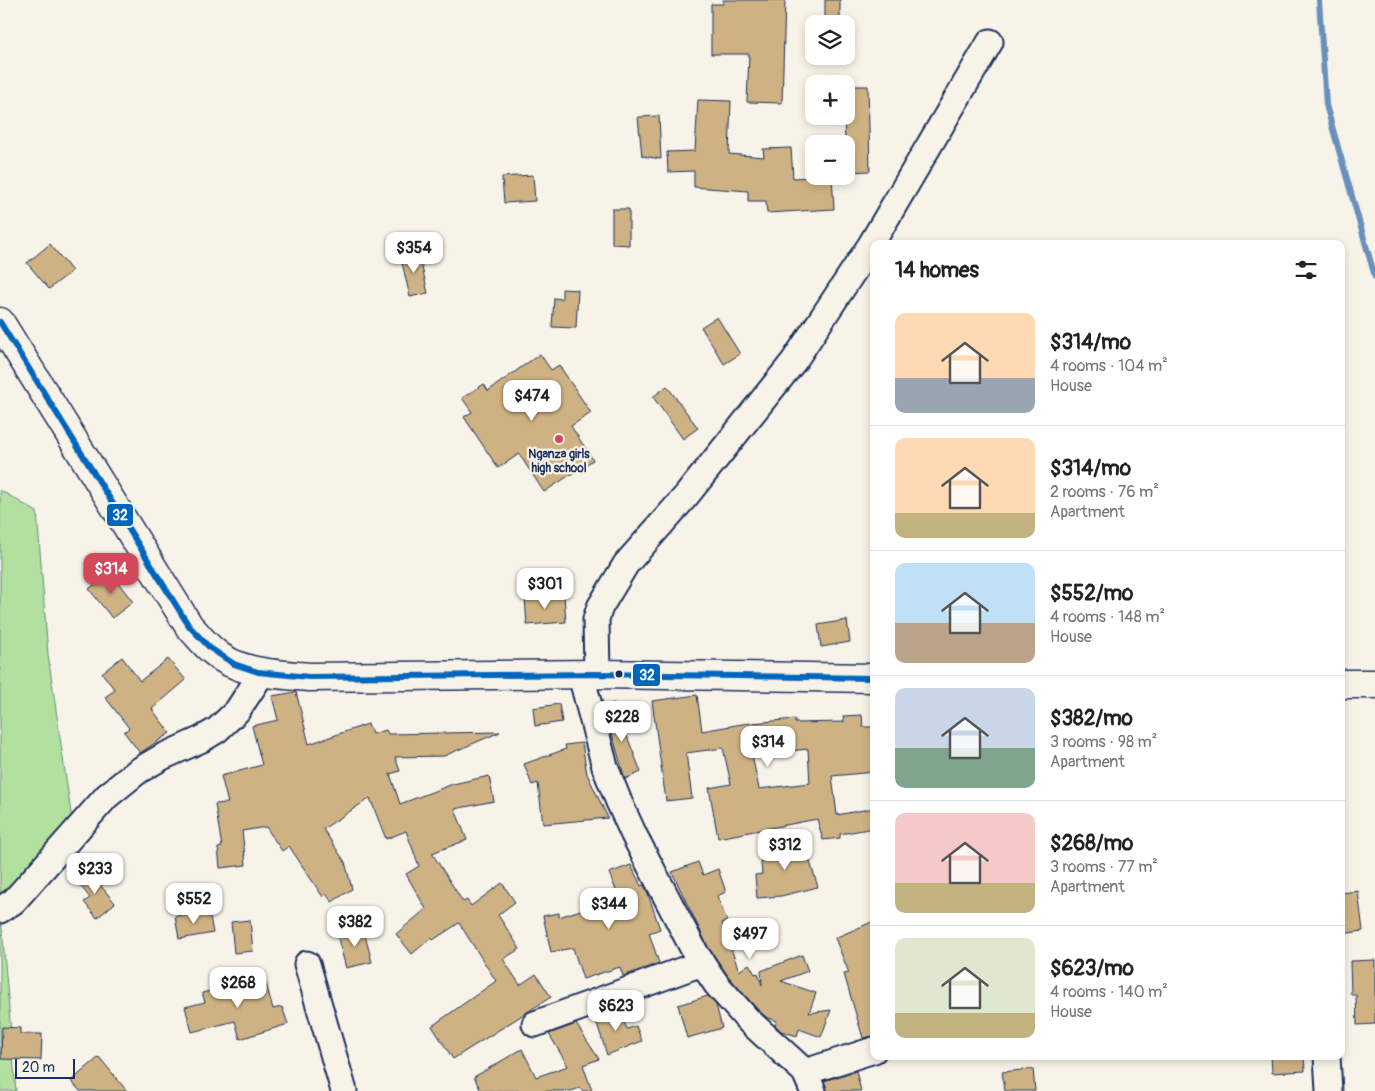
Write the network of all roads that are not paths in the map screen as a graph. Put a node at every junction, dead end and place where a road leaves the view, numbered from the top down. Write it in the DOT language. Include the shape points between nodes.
graph roads {
  1 [pos="990,42"];
  2 [pos="874,240"];
  3 [pos="870,246"];
  4 [pos="0,322"];
  5 [pos="262,672"];
  6 [pos="589,675"];
  7 [pos="870,678"];
  8 [pos="1345,684"];
  9 [pos="1375,684"];
  10 [pos="0,910"];
  11 [pos="702,963"];
  12 [pos="307,964"];
  13 [pos="535,1024"];
  14 [pos="870,1052"];
  15 [pos="1327,1060"];
  16 [pos="809,1081"];
  17 [pos="344,1091"];
  18 [pos="1330,1091"];
  1 -- 2 [label="street"];
  3 -- 6 [label="street" via="794,361 754,414 626,564 600,607"];
  4 -- 5 [label="main road" via="189,626 214,652 235,665"];
  5 -- 6 [label="main road" via="309,677"];
  5 -- 10 [label="street" via="237,711 217,730 154,762 107,796 14,901"];
  6 -- 7 [label="main road"];
  6 -- 11 [label="street" via="605,767 634,835"];
  8 -- 9 [label="main road"];
  11 -- 13 [label="street"];
  11 -- 16 [label="street" via="748,1020"];
  12 -- 17 [label="street"];
  14 -- 16 [label="street"];
  15 -- 18 [label="street"];
}
